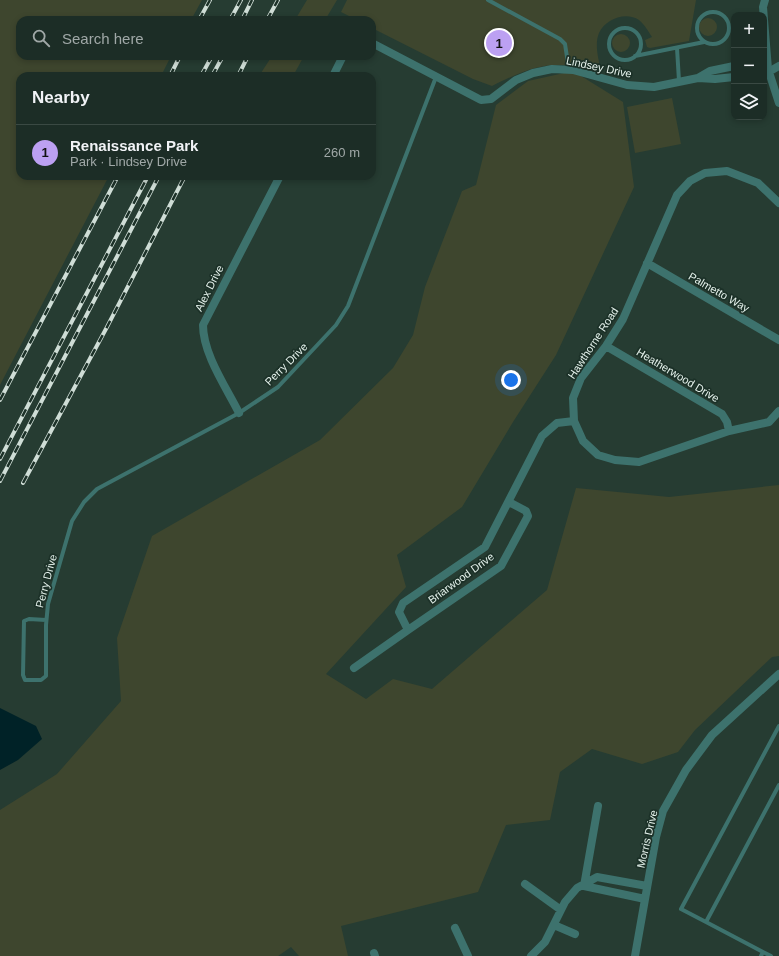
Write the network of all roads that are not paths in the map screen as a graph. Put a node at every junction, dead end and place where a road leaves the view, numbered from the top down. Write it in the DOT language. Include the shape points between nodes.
graph roads {
  1 [pos="488,0"];
  2 [pos="765,0"];
  3 [pos="704,42"];
  4 [pos="376,45"];
  5 [pos="677,48"];
  6 [pos="766,48"];
  7 [pos="635,56"];
  8 [pos="767,59"];
  9 [pos="341,60"];
  10 [pos="731,67"];
  11 [pos="779,67"];
  12 [pos="570,70"];
  13 [pos="334,72"];
  14 [pos="767,73"];
  15 [pos="436,77"];
  16 [pos="731,77"];
  17 [pos="698,78"];
  18 [pos="679,81"];
  19 [pos="779,103"];
  20 [pos="278,180"];
  21 [pos="779,203"];
  22 [pos="647,263"];
  23 [pos="779,340"];
  24 [pos="606,346"];
  25 [pos="779,411"];
  26 [pos="239,413"];
  27 [pos="574,421"];
  28 [pos="729,431"];
  29 [pos="509,502"];
  30 [pos="46,622"];
  31 [pos="408,630"];
  32 [pos="354,668"];
  33 [pos="779,674"];
  34 [pos="779,726"];
  35 [pos="779,785"];
  36 [pos="598,806"];
  37 [pos="525,884"];
  38 [pos="584,886"];
  39 [pos="648,886"];
  40 [pos="645,899"];
  41 [pos="561,910"];
  42 [pos="706,922"];
  43 [pos="554,925"];
  44 [pos="455,928"];
  45 [pos="575,934"];
  46 [pos="762,954"];
  47 [pos="468,956"];
  48 [pos="531,956"];
  49 [pos="635,956"];
  50 [pos="771,956"];
  1 -- 12 [label="lane" via="560,39 565,44"];
  2 -- 6 [label="street"];
  3 -- 3 [label="lane" via="714,44 726,36 727,22 720,14 710,12 698,22 697,33"];
  3 -- 5 [label="lane"];
  4 -- 15 [label="street, Lindsey Drive"];
  5 -- 7 [label="lane"];
  5 -- 18 [label="lane"];
  7 -- 7 [label="lane" via="640,47 636,33 627,28 612,33 608,44 612,54 621,60"];
  8 -- 11 [label="street"];
  9 -- 13 [label="street"];
  10 -- 17 [label="street, Lindsey Drive" via="710,71"];
  11 -- 14 [label="street"];
  12 -- 15 [label="street, Lindsey Drive" via="552,69 533,73 516,80 491,99 482,100"];
  12 -- 18 [label="street, Lindsey Drive" via="627,85 654,87"];
  14 -- 19 [label="street"];
  15 -- 26 [label="lane, Perry Drive" via="348,306 336,325 278,387"];
  16 -- 17 [label="street, Lindsey Drive"];
  17 -- 18 [label="street, Lindsey Drive"];
  20 -- 26 [label="street, Alex Drive" via="203,325 206,348"];
  21 -- 22 [label="street, Hawthorne Road" via="758,183 743,176 727,171 705,173 690,181 677,195"];
  22 -- 23 [label="street, Palmetto Way"];
  22 -- 24 [label="street, Hawthorne Road" via="634,296"];
  24 -- 27 [label="street, Hawthorne Road" via="581,378 573,398"];
  24 -- 28 [label="street, Heatherwood Drive" via="722,414"];
  25 -- 28 [label="street, Hawthorne Road" via="769,422"];
  26 -- 30 [label="lane, Perry Drive" via="97,489 84,502 72,520 48,604"];
  27 -- 28 [label="street, Hawthorne Road" via="583,441 598,455 614,460 639,462"];
  27 -- 29 [label="street, Briarwood Drive" via="557,423 542,436"];
  29 -- 31 [label="street, Briarwood Drive" via="485,547 403,603 399,612"];
  29 -- 31 [label="street, Briarwood Drive" via="526,511 528,516 500,566"];
  30 -- 30 [label="lane, Perry Drive" via="46,676 41,680 25,680 24,621 28,619"];
  31 -- 32 [label="street, Briarwood Drive"];
  33 -- 39 [label="street, Morris Drive" via="712,735 686,770 663,811"];
  34 -- 42 [label="lane" via="681,909"];
  35 -- 42 [label="lane"];
  36 -- 38 [label="street"];
  37 -- 41 [label="street"];
  38 -- 39 [label="street" via="598,877"];
  38 -- 40 [label="street"];
  38 -- 41 [label="street" via="577,888 564,902"];
  39 -- 40 [label="street, Morris Drive"];
  40 -- 49 [label="street, Morris Drive"];
  41 -- 43 [label="street"];
  42 -- 46 [label="lane"];
  43 -- 45 [label="street"];
  43 -- 48 [label="street" via="545,942"];
  44 -- 47 [label="street"];
  46 -- 50 [label="lane"];
}
